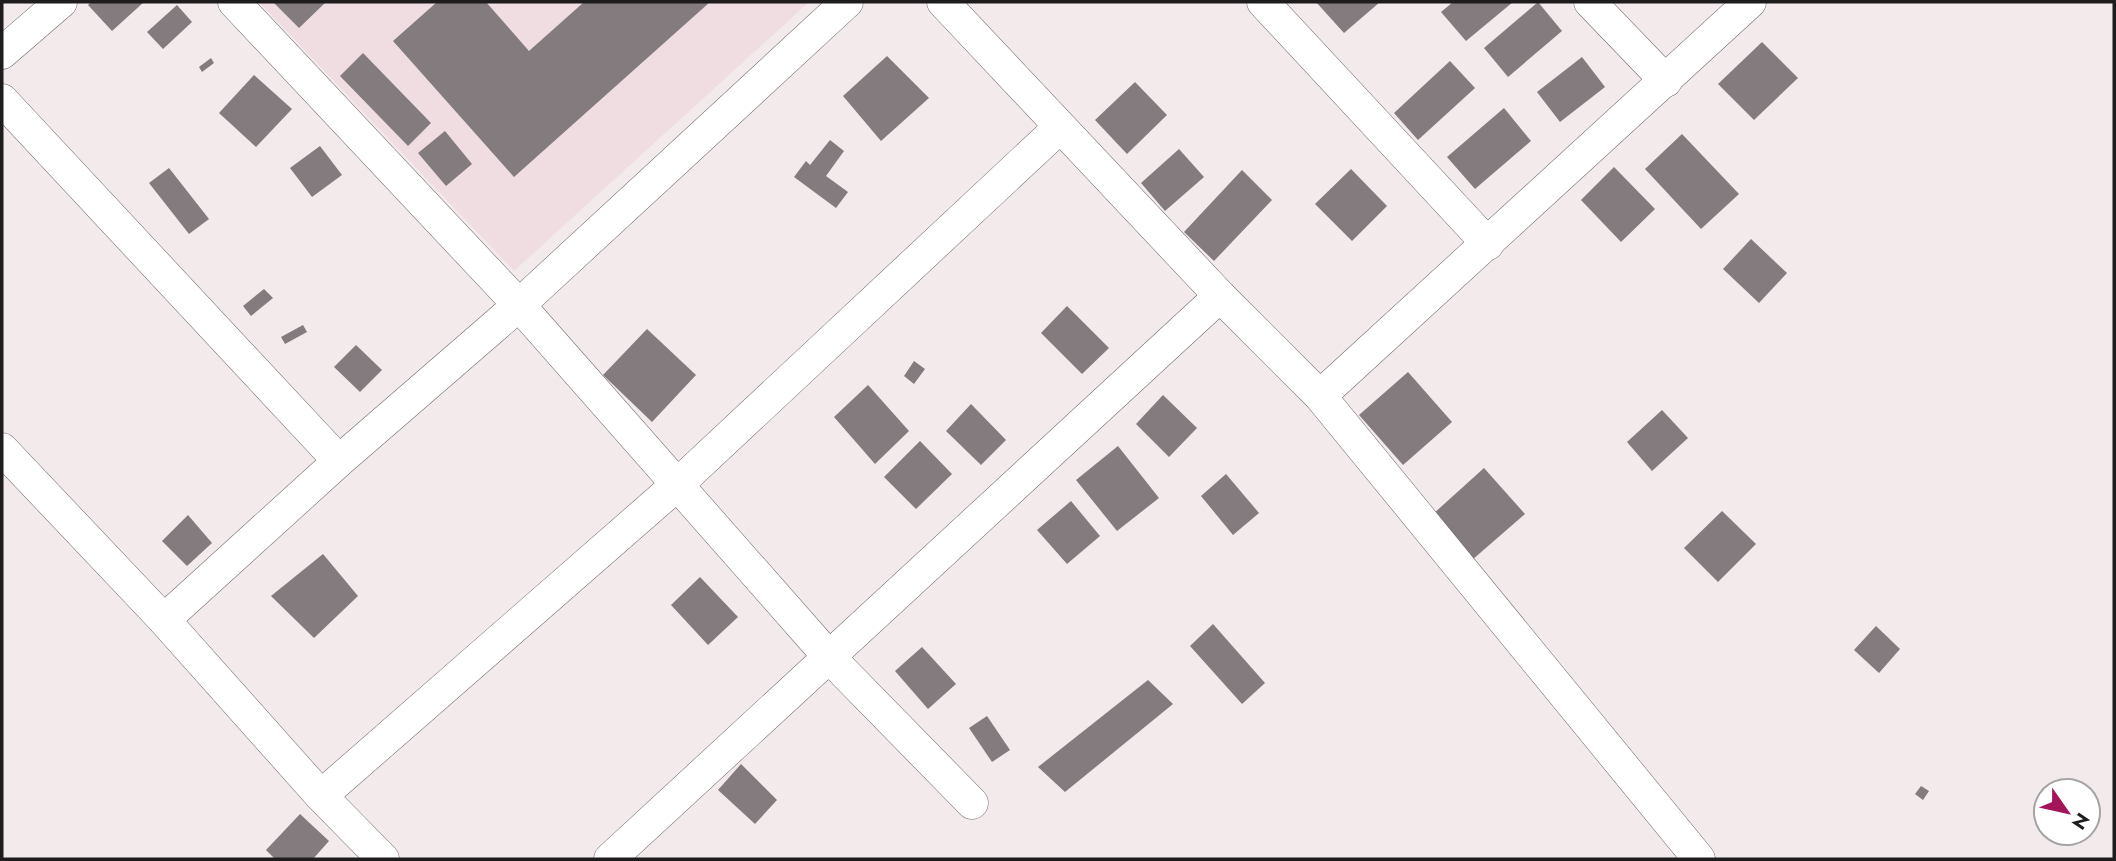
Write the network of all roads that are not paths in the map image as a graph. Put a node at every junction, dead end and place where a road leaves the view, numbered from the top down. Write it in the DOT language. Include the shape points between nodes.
graph roads {
  1 [pos="61,2"];
  2 [pos="234,2"];
  3 [pos="847,2"];
  4 [pos="943,2"];
  5 [pos="1264,2"];
  6 [pos="1590,2"];
  7 [pos="1750,2"];
  8 [pos="2,53"];
  9 [pos="1666,81"];
  10 [pos="2,100"];
  11 [pos="1060,127"];
  12 [pos="1488,244"];
  13 [pos="1220,296"];
  14 [pos="519,305"];
  15 [pos="1320,396"];
  16 [pos="2,449"];
  17 [pos="340,461"];
  18 [pos="678,484"];
  19 [pos="164,620"];
  20 [pos="830,657"];
  21 [pos="321,796"];
  22 [pos="972,803"];
  23 [pos="383,859"];
  24 [pos="610,859"];
  25 [pos="1699,859"];
  1 -- 8 [label="street"];
  2 -- 14 [label="street"];
  3 -- 14 [label="street"];
  4 -- 11 [label="street"];
  5 -- 12 [label="street"];
  6 -- 9 [label="street"];
  7 -- 9 [label="street"];
  9 -- 12 [label="street"];
  10 -- 17 [label="street"];
  11 -- 13 [label="street"];
  11 -- 18 [label="street"];
  12 -- 15 [label="street"];
  13 -- 15 [label="street"];
  13 -- 20 [label="street"];
  14 -- 17 [label="street"];
  14 -- 18 [label="street"];
  15 -- 25 [label="street"];
  16 -- 19 [label="street"];
  17 -- 19 [label="street"];
  18 -- 20 [label="street"];
  18 -- 21 [label="street"];
  19 -- 21 [label="street"];
  20 -- 22 [label="street"];
  20 -- 24 [label="street"];
  21 -- 23 [label="street"];
}
